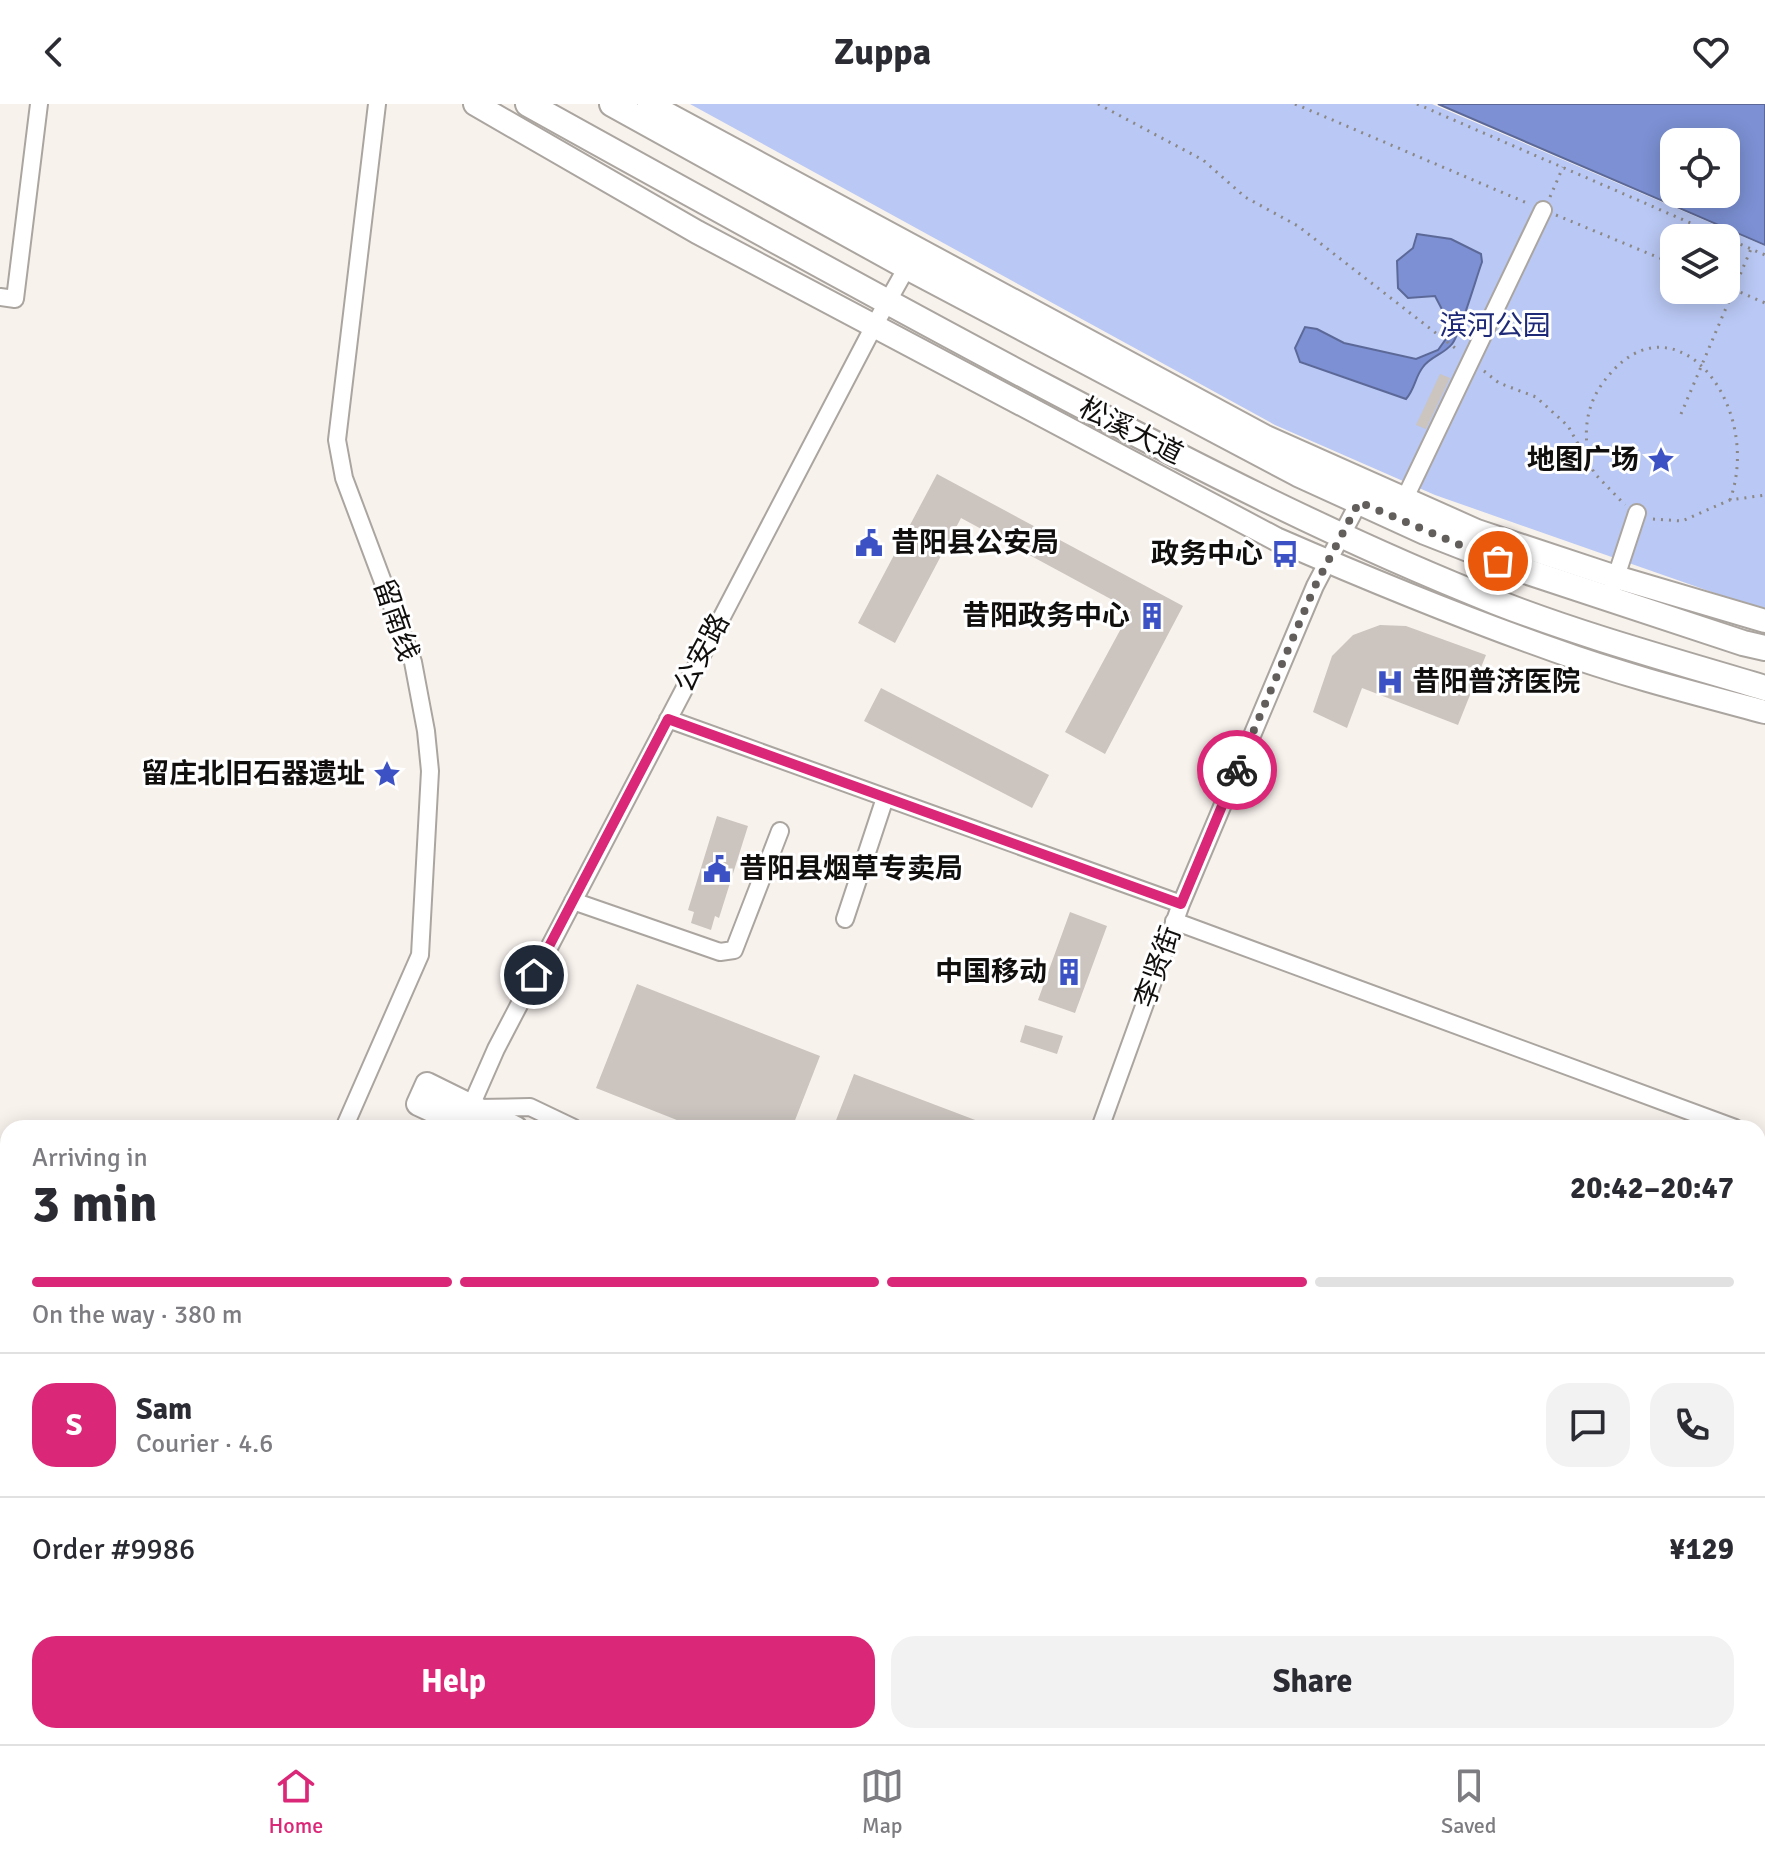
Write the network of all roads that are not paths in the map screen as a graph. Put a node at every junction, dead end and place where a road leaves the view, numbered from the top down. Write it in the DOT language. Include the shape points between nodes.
graph roads {
  1 [pos="39,104"];
  2 [pos="377,104"];
  3 [pos="475,104"];
  4 [pos="528,104"];
  5 [pos="612,104"];
  6 [pos="649,104"];
  7 [pos="1543,210"];
  8 [pos="907,267"];
  9 [pos="0,297"];
  10 [pos="887,303"];
  11 [pos="874,326"];
  12 [pos="1404,500"];
  13 [pos="1359,502"];
  14 [pos="1637,513"];
  15 [pos="1342,535"];
  16 [pos="1328,562"];
  17 [pos="1612,588"];
  18 [pos="1765,621"];
  19 [pos="1765,648"];
  20 [pos="1765,688"];
  21 [pos="1765,712"];
  22 [pos="668,719"];
  23 [pos="885,798"];
  24 [pos="780,831"];
  25 [pos="573,901"];
  26 [pos="1181,904"];
  27 [pos="845,919"];
  28 [pos="1174,921"];
  29 [pos="348,1120"];
  30 [pos="467,1120"];
  31 [pos="478,1120"];
  32 [pos="557,1120"];
  33 [pos="1103,1120"];
  34 [pos="1714,1120"];
  1 -- 9 [label="street" via="15,299"];
  2 -- 29 [label="street, 留南线" via="337,440 344,478 413,662 430,771 420,955"];
  3 -- 11 [label="main road"];
  4 -- 10 [label="highway, 松溪大道"];
  5 -- 8 [label="highway, 松溪大道"];
  6 -- 12 [label="main road" via="1264,436"];
  7 -- 12 [label="street"];
  8 -- 10 [label="street, 公安路"];
  8 -- 13 [label="highway, 松溪大道"];
  10 -- 11 [label="street, 公安路"];
  10 -- 15 [label="highway, 松溪大道"];
  11 -- 16 [label="main road"];
  11 -- 22 [label="street, 公安路"];
  12 -- 17 [label="main road"];
  13 -- 15 [label="street, 李贤街"];
  13 -- 17 [label="highway, 松溪大道" via="1522,570"];
  14 -- 17 [label="street"];
  15 -- 16 [label="street, 李贤街"];
  15 -- 20 [label="highway, 松溪大道" via="1497,602"];
  16 -- 21 [label="main road" via="1555,651"];
  16 -- 26 [label="street, 李贤街"];
  17 -- 18 [label="main road"];
  17 -- 19 [label="highway, 松溪大道"];
  22 -- 23 [label="street"];
  22 -- 25 [label="street, 公安路"];
  23 -- 26 [label="street"];
  23 -- 27 [label="street"];
  24 -- 25 [label="street" via="734,950 720,952"];
  25 -- 30 [label="street, 公安路" via="496,1049"];
  26 -- 28 [label="street, 李贤街"];
  28 -- 33 [label="street, 李贤街"];
  28 -- 34 [label="street"];
  31 -- 32 [label="street" via="530,1107"];
}
